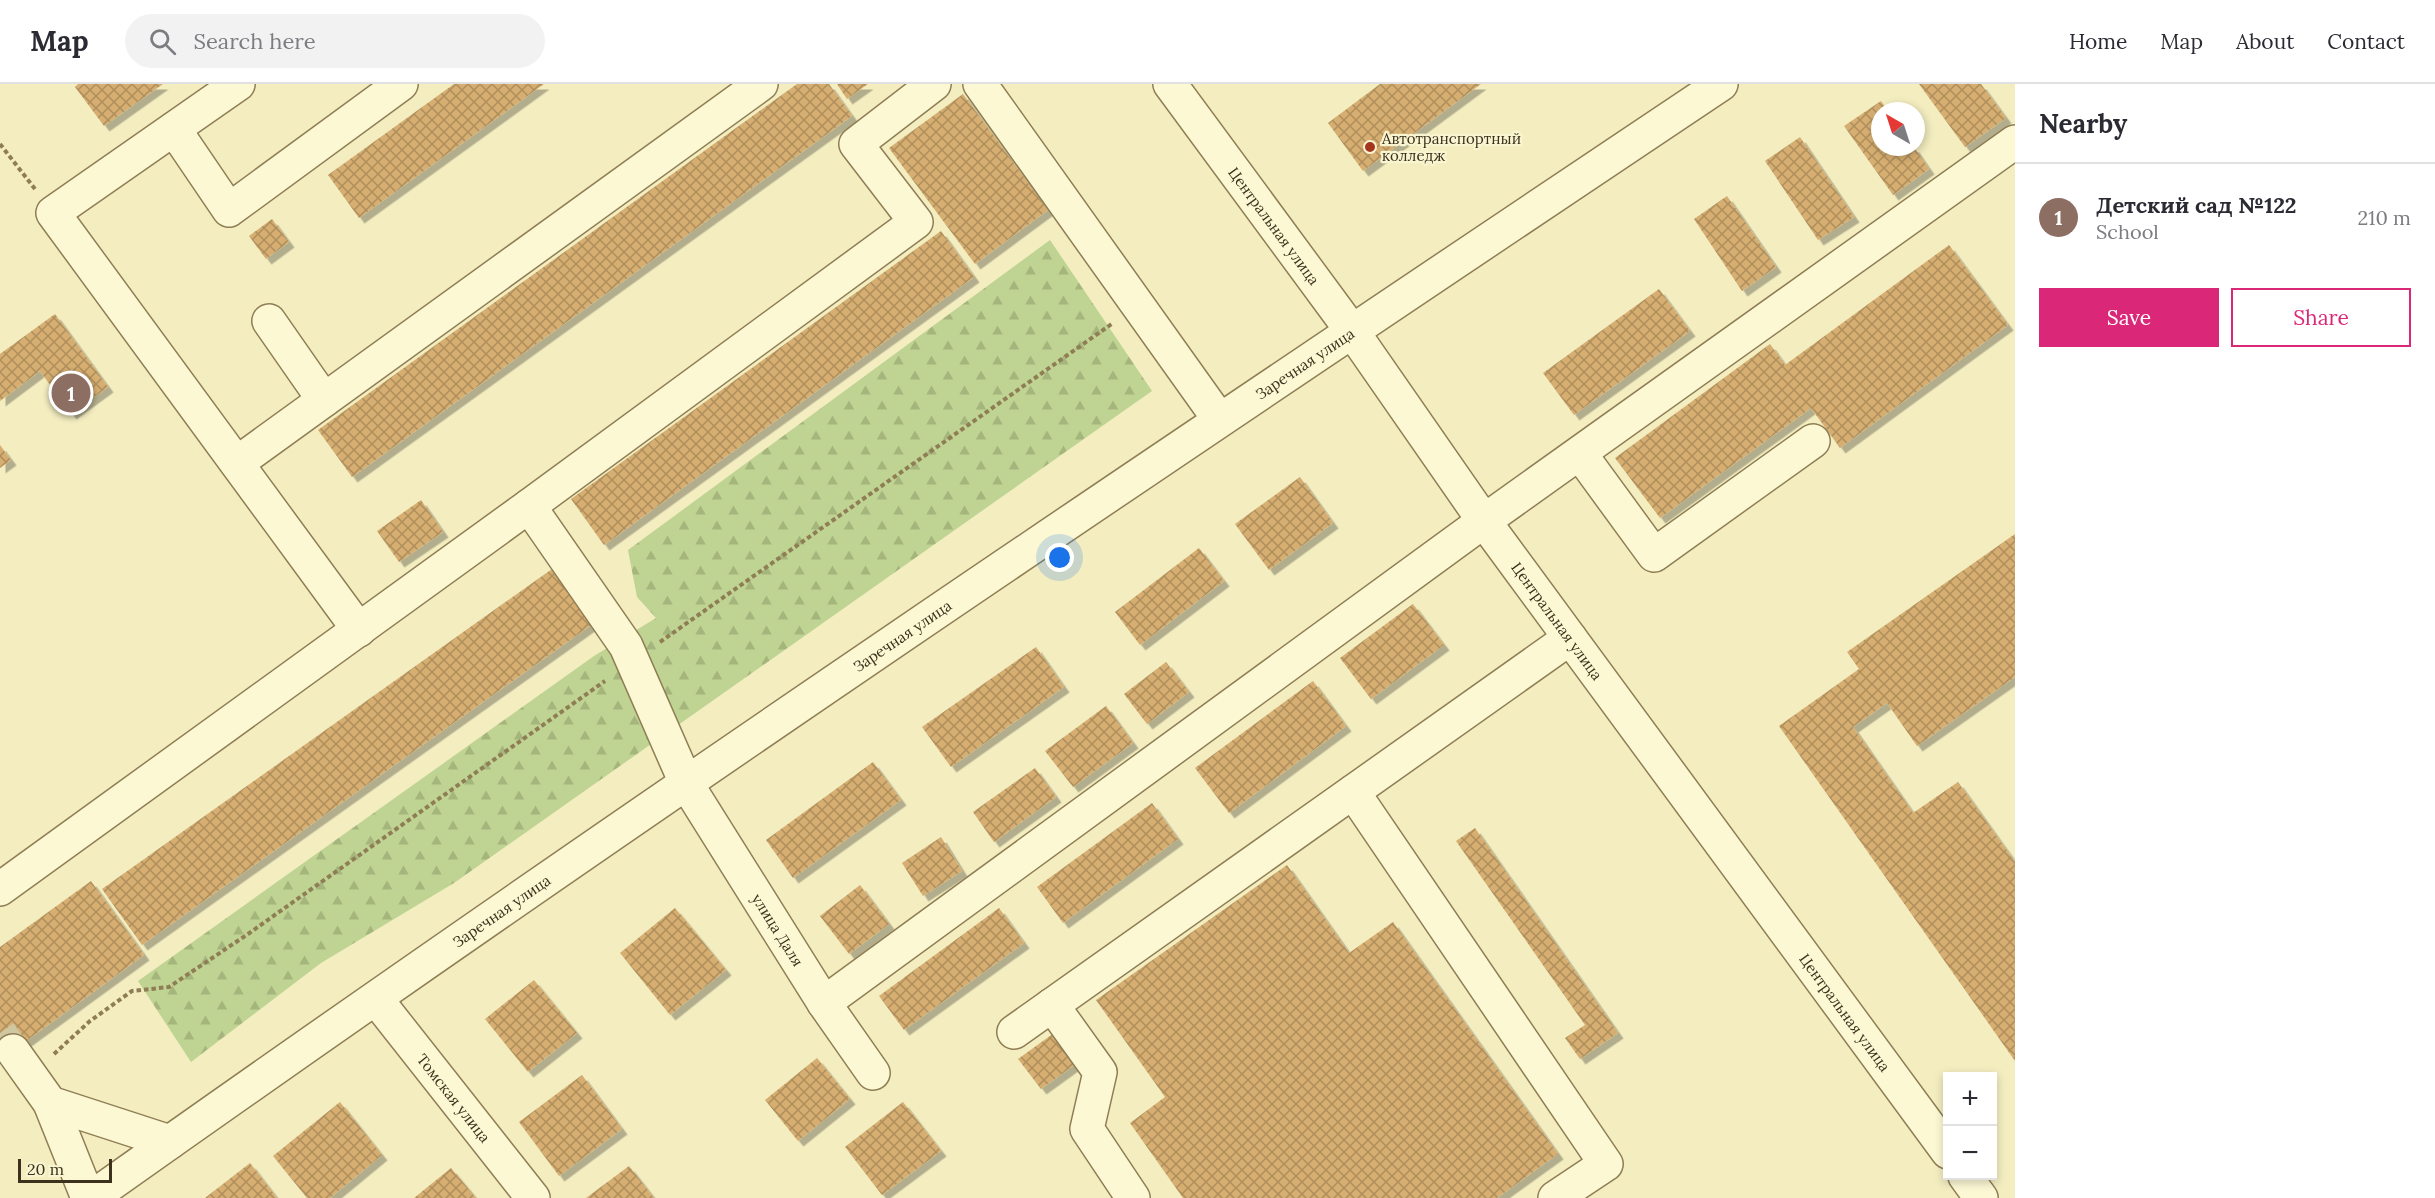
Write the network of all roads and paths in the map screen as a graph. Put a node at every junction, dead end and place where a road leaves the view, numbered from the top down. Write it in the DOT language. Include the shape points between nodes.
graph roads {
  1 [pos="238,84"];
  2 [pos="401,84"];
  3 [pos="761,84"];
  4 [pos="934,84"];
  5 [pos="980,84"];
  6 [pos="1170,84"];
  7 [pos="1721,84"];
  8 [pos="174,129"];
  9 [pos="2015,142"];
  10 [pos="0,144"];
  11 [pos="53,213"];
  12 [pos="1137,306"];
  13 [pos="269,321"];
  14 [pos="1352,331"];
  15 [pos="324,400"];
  16 [pos="1219,419"];
  17 [pos="1813,441"];
  18 [pos="1581,455"];
  19 [pos="237,462"];
  20 [pos="529,506"];
  21 [pos="1484,521"];
  22 [pos="359,630"];
  23 [pos="1570,638"];
  24 [pos="633,661"];
  25 [pos="686,783"];
  26 [pos="1353,792"];
  27 [pos="0,889"];
  28 [pos="376,999"];
  29 [pos="824,1003"];
  30 [pos="1052,1005"];
  31 [pos="1014,1032"];
  32 [pos="22,1063"];
  33 [pos="873,1073"];
  34 [pos="50,1103"];
  35 [pos="170,1142"];
  36 [pos="1943,1147"];
  37 [pos="1968,1180"];
  38 [pos="90,1198"];
  39 [pos="533,1198"];
  40 [pos="1132,1198"];
  41 [pos="1555,1198"];
  42 [pos="1981,1198"];
  1 -- 8 [label="street"];
  2 -- 8 [label="street" via="229,210"];
  3 -- 15 [label="street"];
  4 -- 20 [label="street" via="856,144 916,222"];
  5 -- 12 [label="street"];
  6 -- 14 [label="street, Центральная улица"];
  7 -- 14 [label="street, Заречная улица"];
  8 -- 11 [label="street"];
  9 -- 18 [label="street"];
  10 -- 11 [label="path"];
  11 -- 19 [label="street"];
  12 -- 16 [label="street"];
  12 -- 24 [label="path"];
  13 -- 15 [label="street"];
  14 -- 16 [label="street, Заречная улица"];
  14 -- 21 [label="street, Центральная улица"];
  15 -- 19 [label="street"];
  16 -- 25 [label="street, Заречная улица"];
  17 -- 18 [label="street" via="1654,555"];
  18 -- 21 [label="street"];
  19 -- 22 [label="street"];
  20 -- 22 [label="street"];
  20 -- 24 [label="street, улица Даля"];
  21 -- 23 [label="street, Центральная улица"];
  21 -- 29 [label="street"];
  22 -- 27 [label="street"];
  23 -- 26 [label="street"];
  23 -- 36 [label="street, Центральная улица"];
  24 -- 25 [label="street, улица Даля"];
  24 -- 32 [label="path" via="169,987 132,991"];
  25 -- 28 [label="street, Заречная улица"];
  25 -- 29 [label="street, улица Даля"];
  26 -- 30 [label="street"];
  26 -- 41 [label="street" via="1606,1164"];
  28 -- 35 [label="street, Заречная улица"];
  28 -- 39 [label="street, Томская улица"];
  29 -- 33 [label="street, улица Даля"];
  30 -- 31 [label="street"];
  30 -- 40 [label="street" via="1100,1072 1087,1129"];
  32 -- 34 [label="street"];
  34 -- 35 [label="street"];
  34 -- 38 [label="street"];
  35 -- 38 [label="street, Заречная улица"];
  37 -- 42 [label="street"];
}
